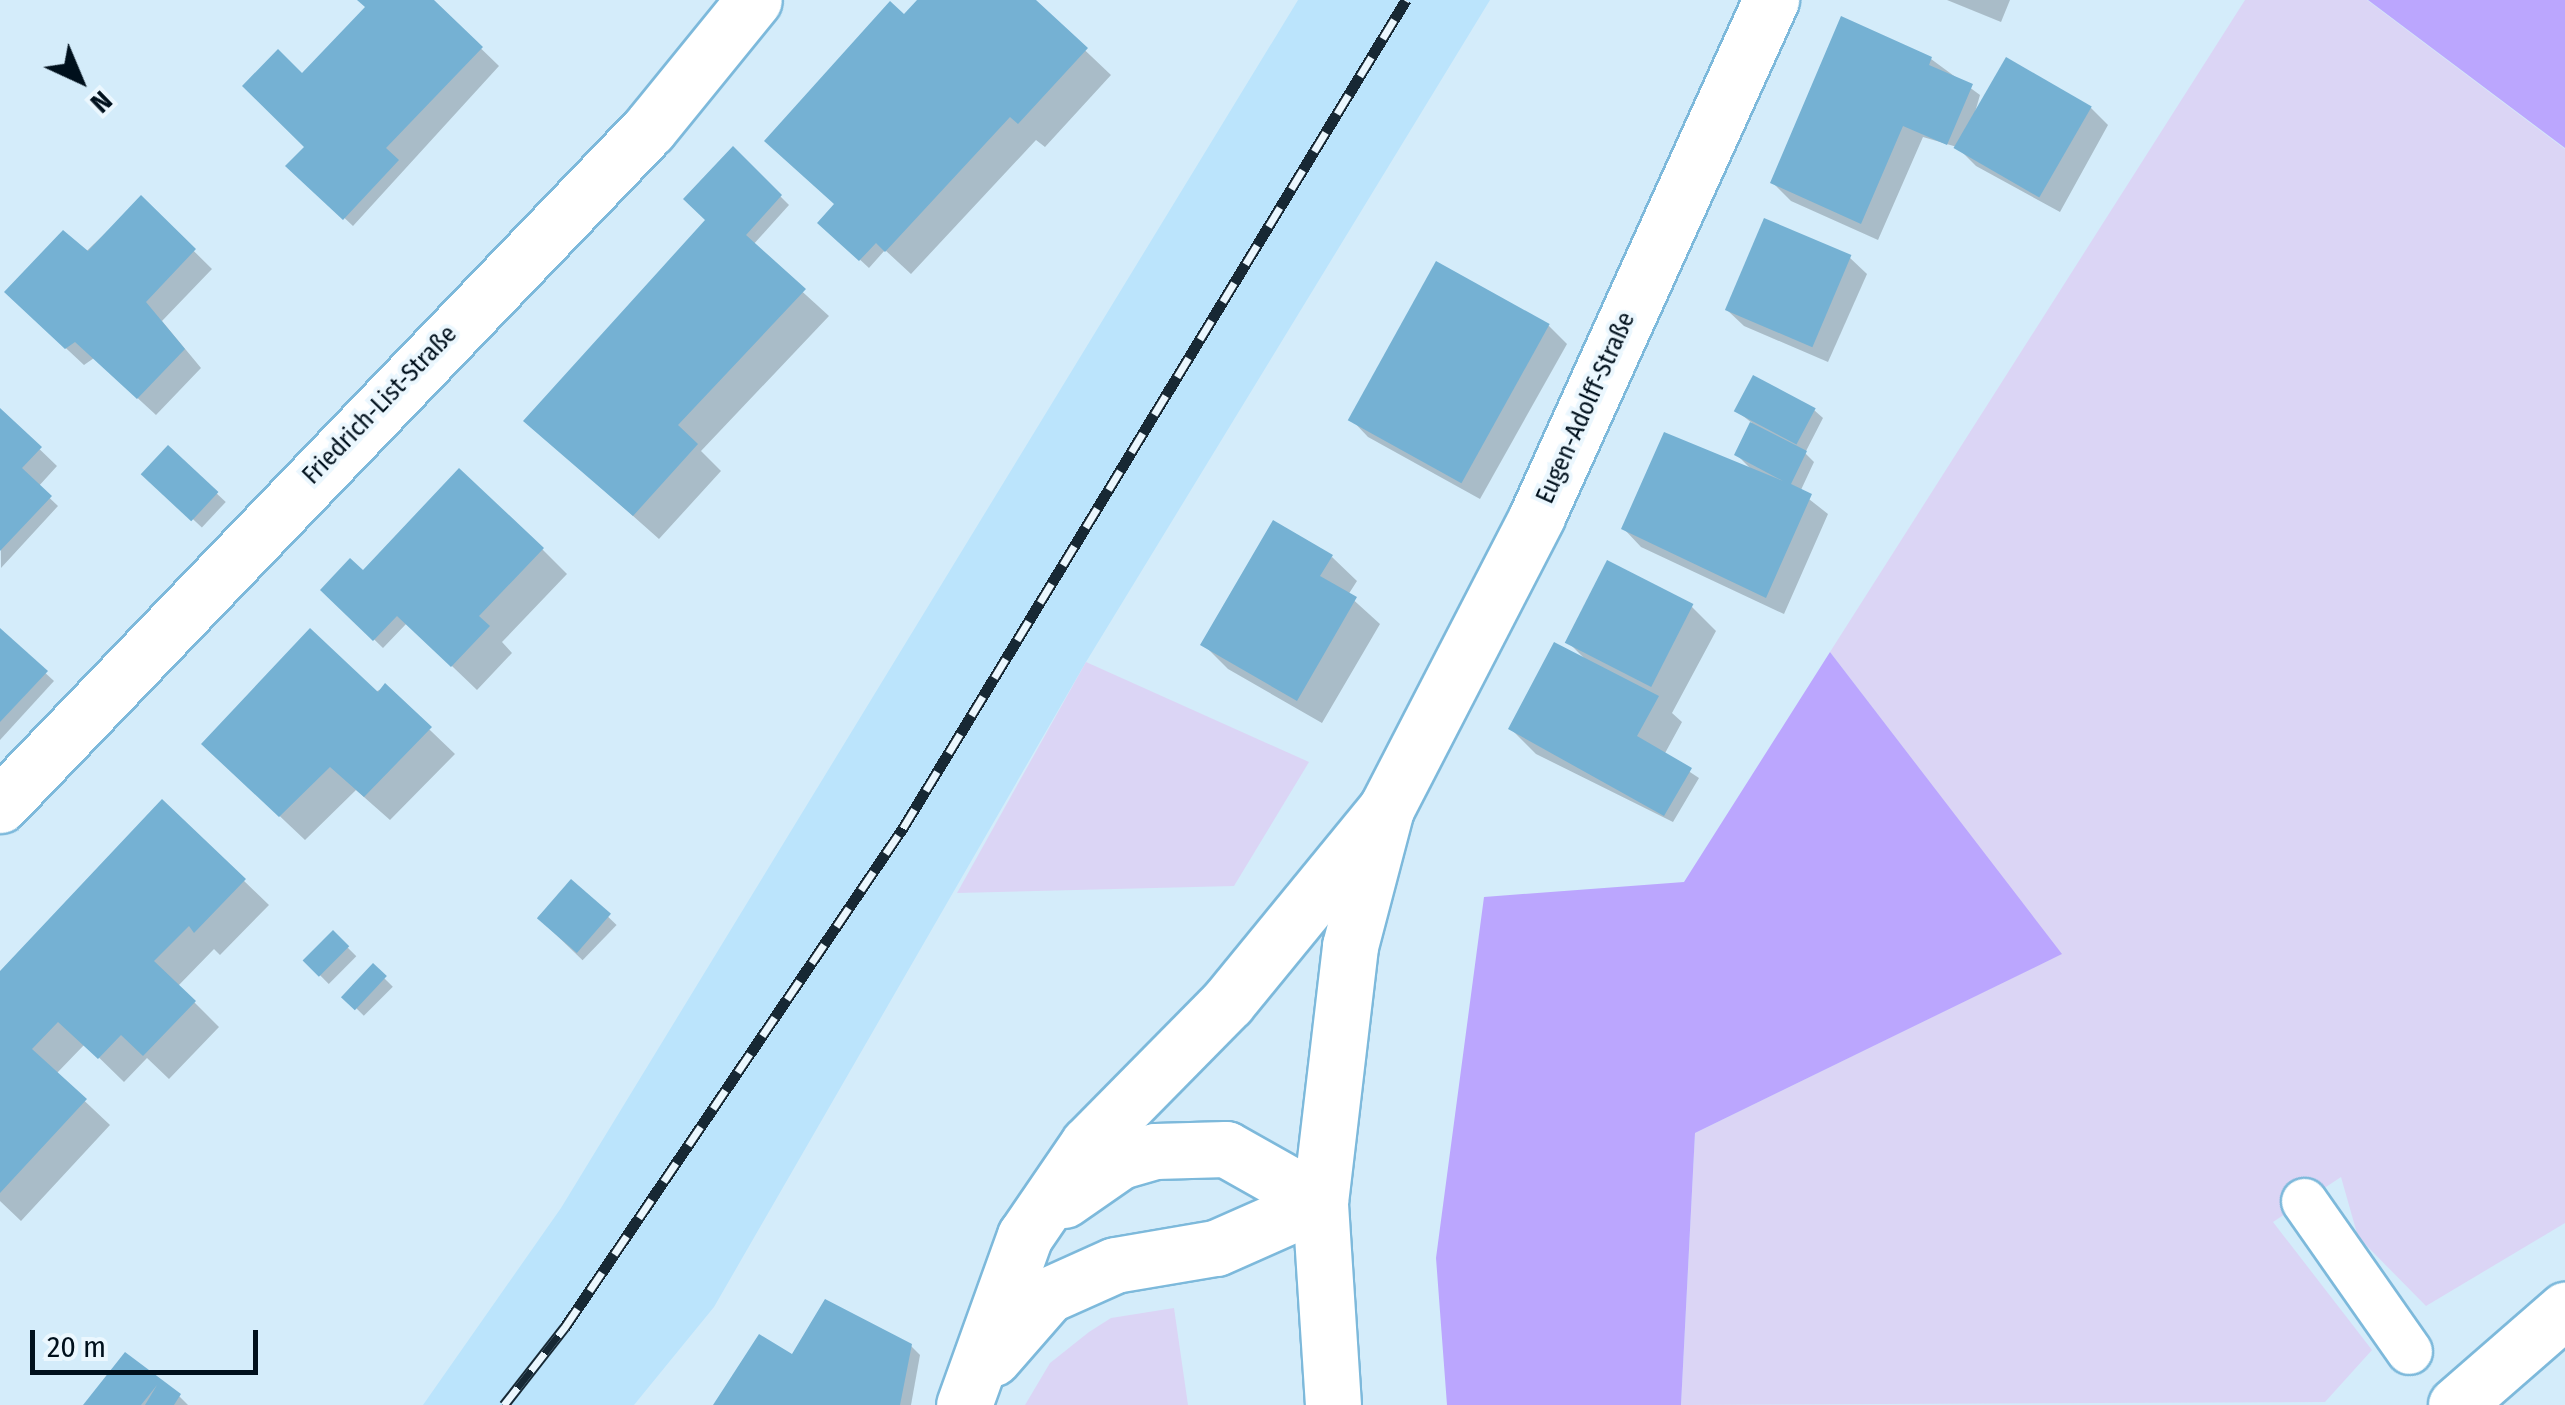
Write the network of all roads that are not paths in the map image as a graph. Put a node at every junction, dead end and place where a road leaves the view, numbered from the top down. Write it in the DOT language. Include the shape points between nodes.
graph roads {
  1 [pos="754,0"];
  2 [pos="1771,0"];
  3 [pos="0,805"];
  4 [pos="1386,809"];
  5 [pos="1320,1202"];
  6 [pos="2304,1202"];
  7 [pos="1025,1236"];
  8 [pos="2565,1310"];
  9 [pos="2409,1351"];
  10 [pos="966,1405"];
  11 [pos="1333,1405"];
  12 [pos="2456,1405"];
  1 -- 3 [label="street, Friedrich-List-Straße" via="649,129"];
  2 -- 4 [label="street, Eugen-Adolff-Straße" via="1537,516"];
  4 -- 5 [label="street, Eugen-Adolff-Straße" via="1350,946"];
  4 -- 7 [label="street, Eugen-Adolff-Straße" via="1228,1002 1088,1144"];
  5 -- 7 [label="street, Eugen-Adolff-Straße" via="1226,1150 1155,1151 1090,1177"];
  5 -- 10 [label="street, Eugen-Adolff-Straße" via="1216,1248 1115,1265 1048,1295 997,1351"];
  5 -- 11 [label="street"];
  6 -- 9 [label="lane"];
  7 -- 10 [label="street, Eugen-Adolff-Straße"];
  8 -- 12 [label="street"];
}
